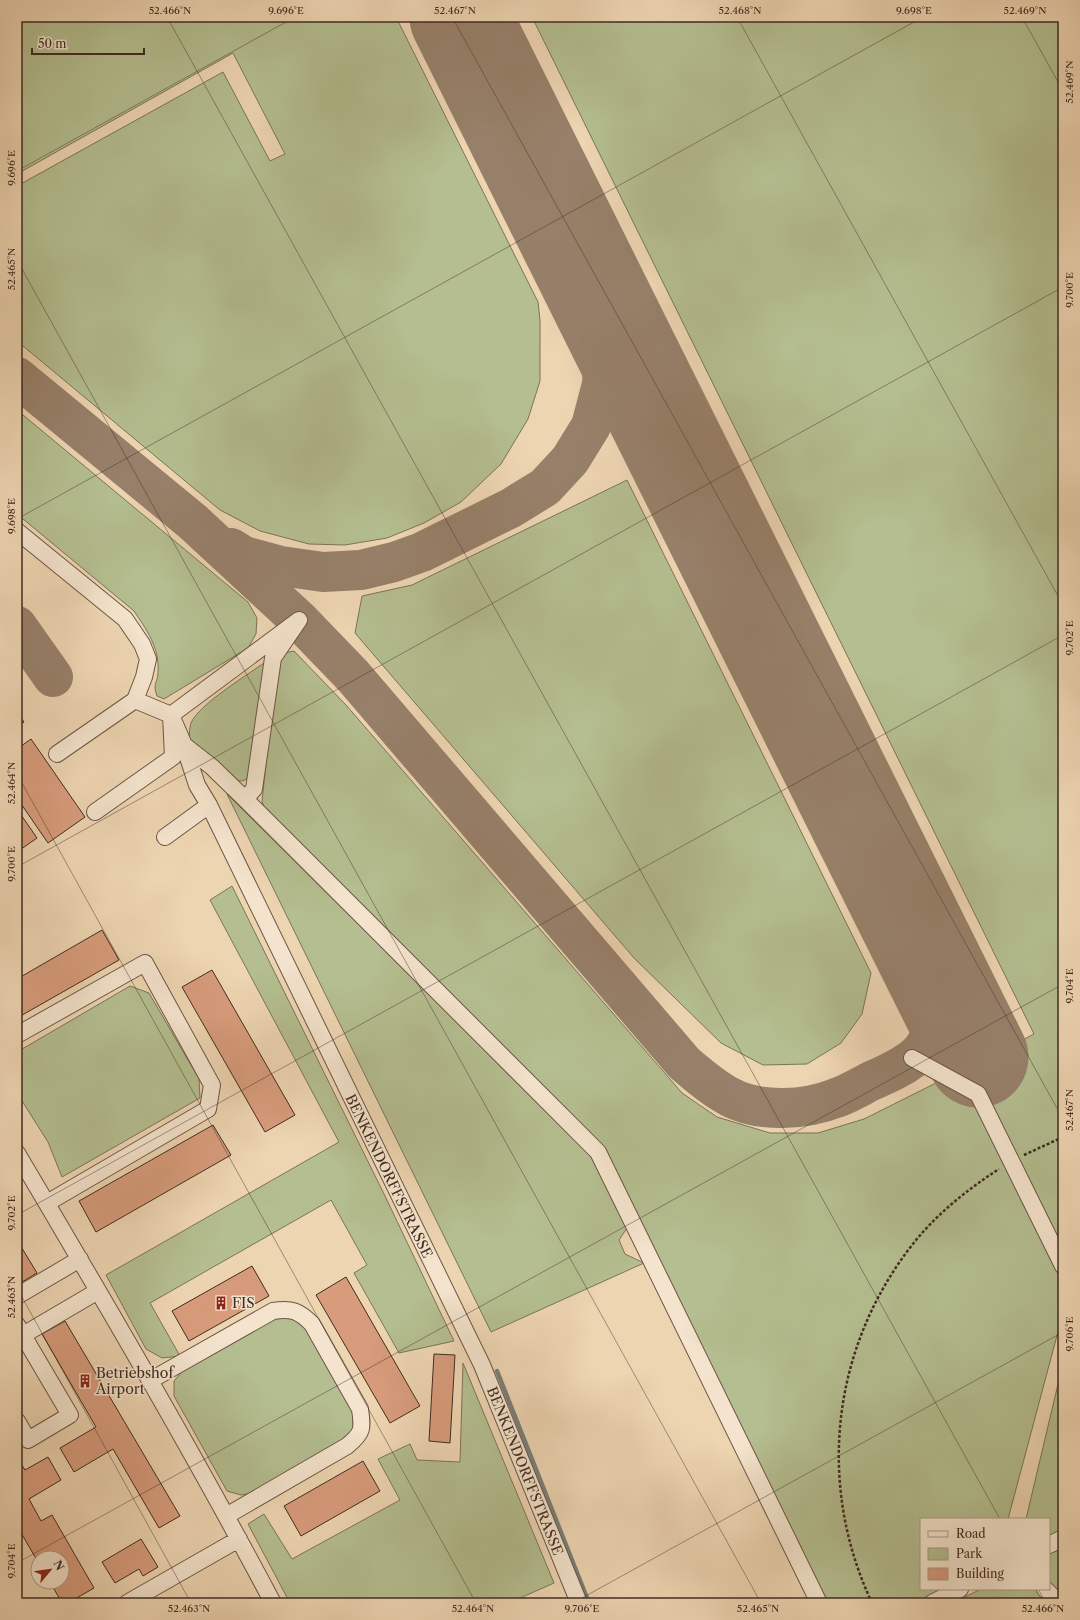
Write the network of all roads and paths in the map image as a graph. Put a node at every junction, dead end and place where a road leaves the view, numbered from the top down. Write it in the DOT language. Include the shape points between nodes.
graph roads {
  1 [pos="17,530"];
  2 [pos="135,700"];
  3 [pos="171,715"];
  4 [pos="184,745"];
  5 [pos="57,754"];
  6 [pos="245,799"];
  7 [pos="209,806"];
  8 [pos="95,812"];
  9 [pos="165,837"];
  10 [pos="17,1035"];
  11 [pos="912,1058"];
  12 [pos="1063,1137"];
  13 [pos="17,1153"];
  14 [pos="1011,1161"];
  15 [pos="47,1203"];
  16 [pos="80,1260"];
  17 [pos="1063,1266"];
  18 [pos="98,1291"];
  19 [pos="17,1296"];
  20 [pos="20,1330"];
  21 [pos="151,1380"];
  22 [pos="17,1421"];
  23 [pos="226,1516"];
  24 [pos="1063,1538"];
  25 [pos="239,1539"];
  26 [pos="1050,1544"];
  27 [pos="958,1590"];
  28 [pos="1046,1590"];
  29 [pos="127,1603"];
  30 [pos="273,1603"];
  31 [pos="579,1603"];
  32 [pos="819,1603"];
  33 [pos="872,1603"];
  34 [pos="932,1603"];
  35 [pos="1059,1603"];
  1 -- 2 [label="street" via="125,619 142,644 148,659"];
  2 -- 3 [label="street"];
  2 -- 5 [label="street"];
  3 -- 4 [label="street, BENKENDORFFSTRASSE"];
  3 -- 6 [label="street" via="299,620 273,658 254,789"];
  3 -- 8 [label="street" via="173,757"];
  4 -- 6 [label="street" via="212,767"];
  4 -- 7 [label="street, BENKENDORFFSTRASSE" via="197,785"];
  6 -- 32 [label="street" via="598,1152"];
  7 -- 9 [label="street"];
  7 -- 31 [label="street, BENKENDORFFSTRASSE" via="482,1365"];
  10 -- 15 [label="street" via="145,963 212,1085 208,1109"];
  11 -- 14 [label="street" via="978,1094"];
  12 -- 14 [label="path"];
  13 -- 15 [label="street"];
  14 -- 17 [label="street"];
  14 -- 33 [label="path" via="983,1179 932,1222 890,1275 859,1340 843,1401 838,1467 847,1534 856,1566"];
  15 -- 16 [label="street"];
  16 -- 18 [label="street"];
  16 -- 19 [label="street"];
  18 -- 20 [label="street"];
  18 -- 21 [label="street"];
  20 -- 22 [label="street" via="70,1415 28,1440"];
  21 -- 23 [label="street"];
  21 -- 23 [label="street" via="273,1310 286,1309 301,1313 312,1324 338,1370 360,1410 362,1425 358,1437 347,1446"];
  23 -- 25 [label="street"];
  24 -- 26 [label="street"];
  25 -- 29 [label="street"];
  25 -- 30 [label="street"];
  27 -- 34 [label="street"];
  28 -- 35 [label="street"];
}
